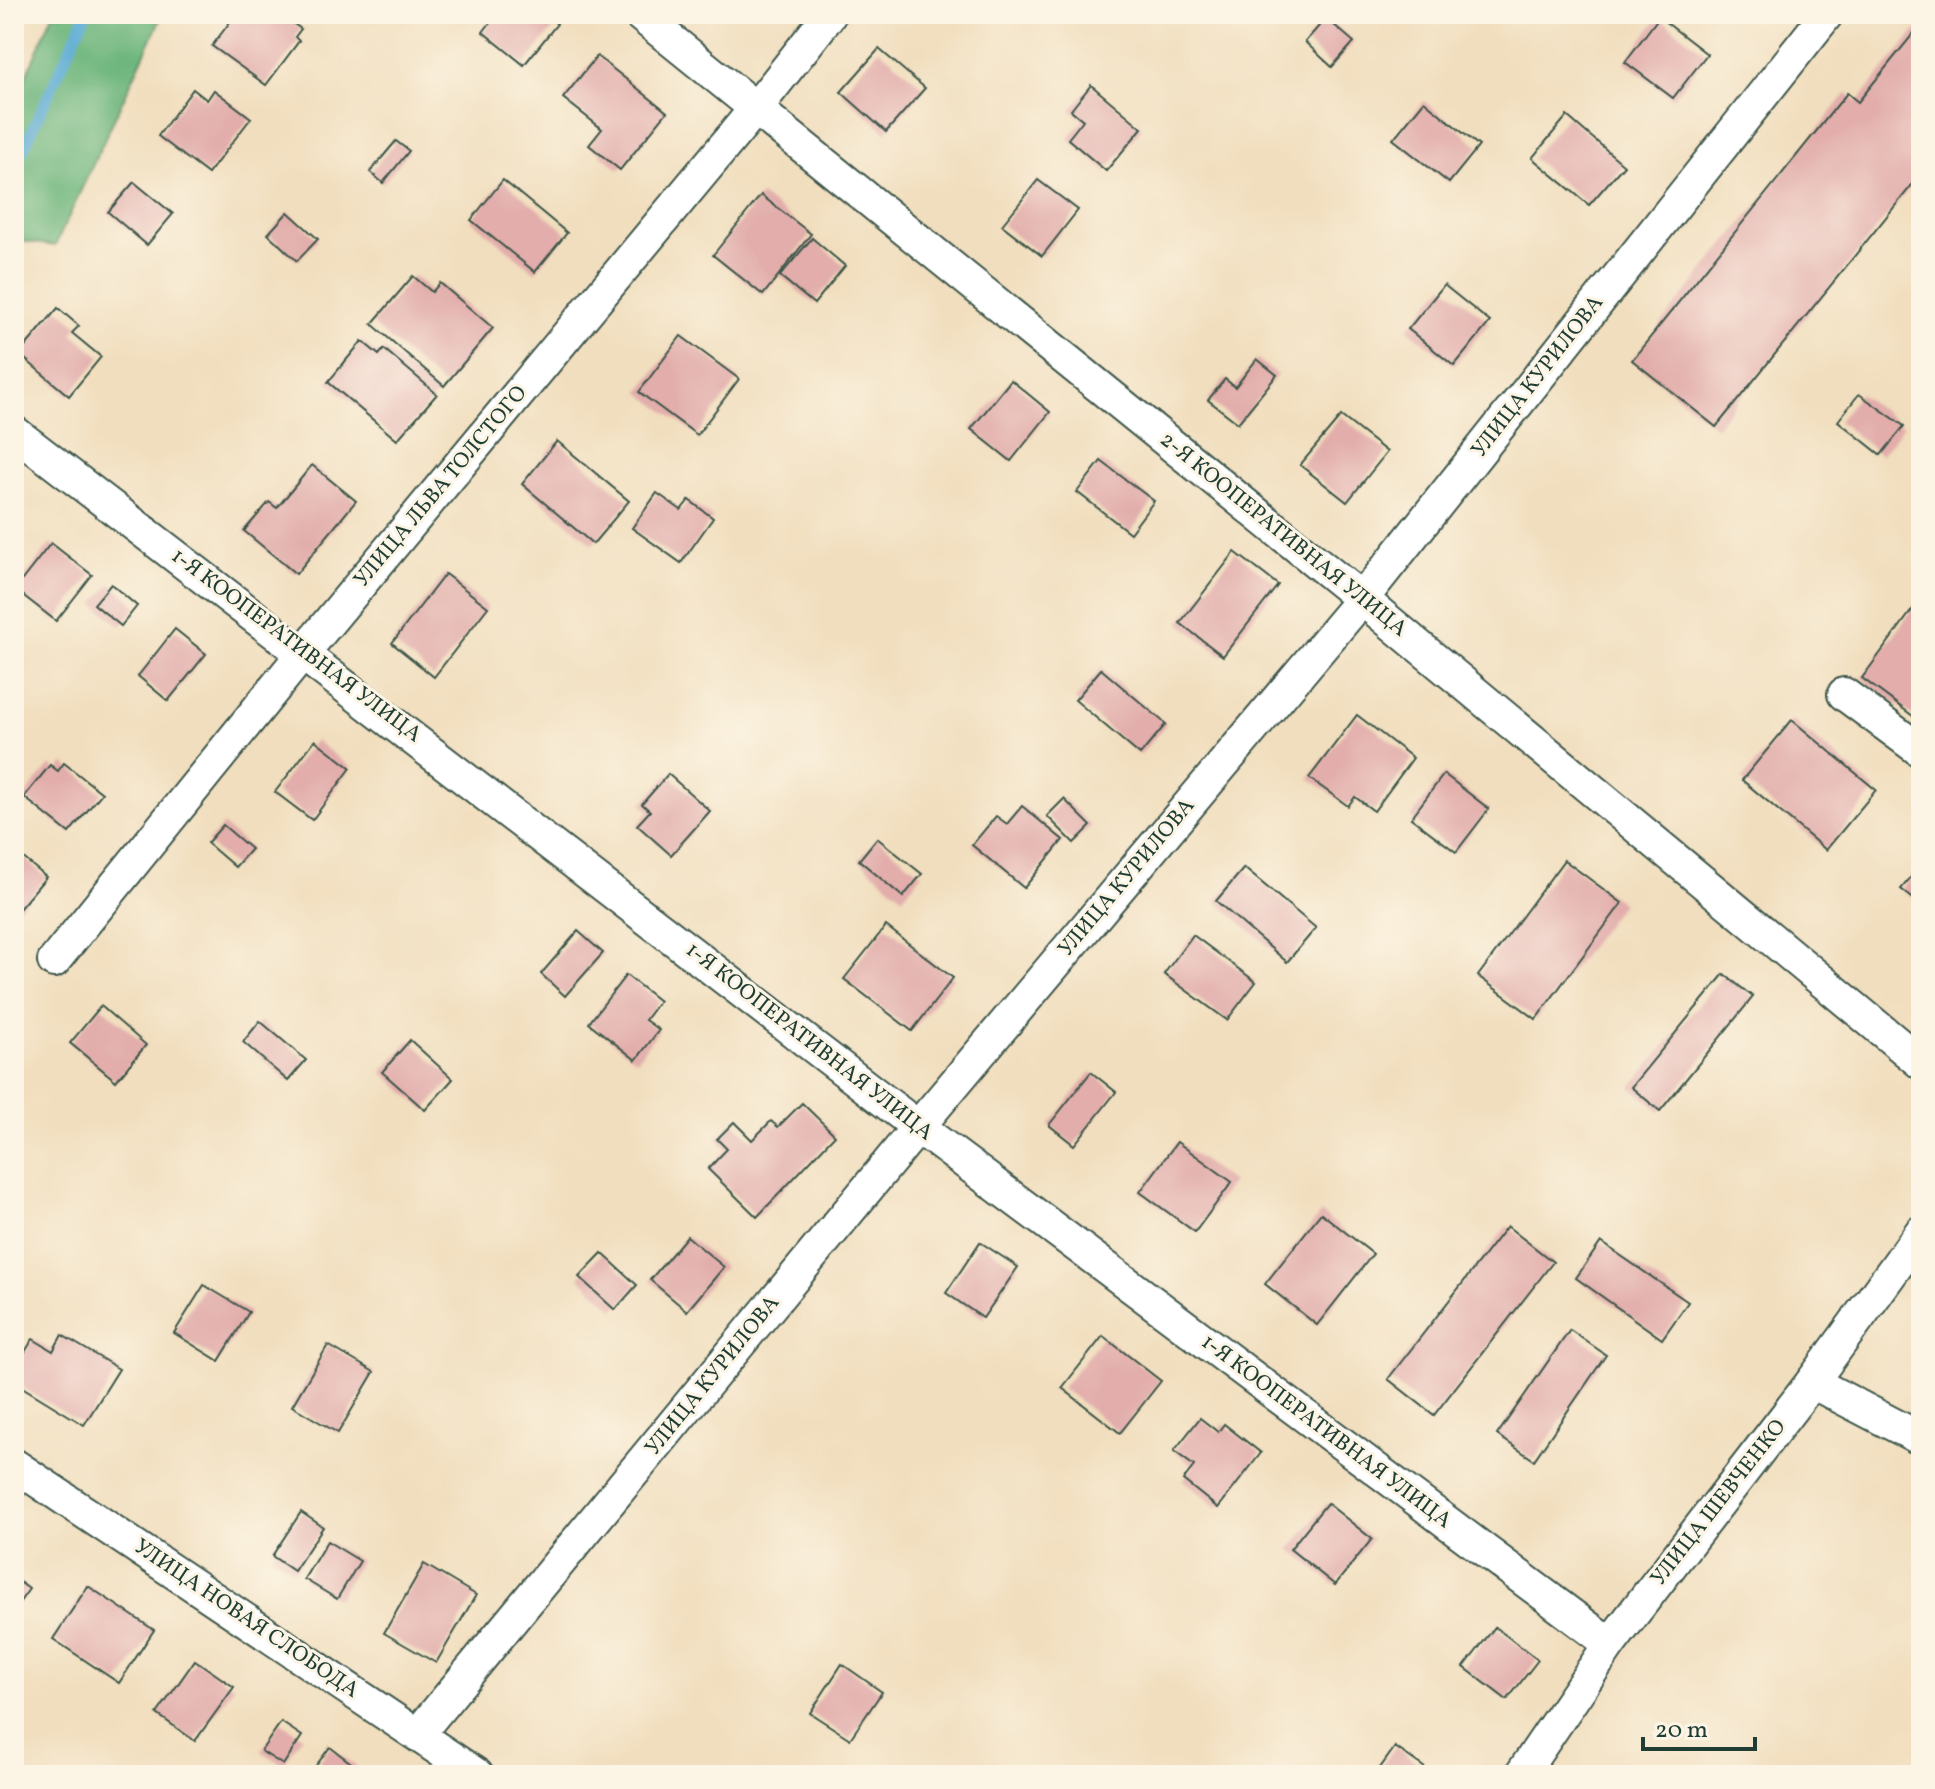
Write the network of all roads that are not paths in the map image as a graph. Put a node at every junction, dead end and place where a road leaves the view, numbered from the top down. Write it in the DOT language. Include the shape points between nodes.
graph roads {
  1 [pos="639,14"];
  2 [pos="830,14"];
  3 [pos="1827,14"];
  4 [pos="756,108"];
  5 [pos="14,432"];
  6 [pos="1362,599"];
  7 [pos="304,652"];
  8 [pos="1844,694"];
  9 [pos="1921,751"];
  10 [pos="54,961"];
  11 [pos="1921,1063"];
  12 [pos="918,1127"];
  13 [pos="1921,1232"];
  14 [pos="1812,1382"];
  15 [pos="1921,1439"];
  16 [pos="14,1465"];
  17 [pos="1610,1644"];
  18 [pos="418,1734"];
  19 [pos="477,1775"];
  20 [pos="1521,1775"];
  1 -- 4 [label="street, 2-Я КООПЕРАТИВНАЯ УЛИЦА"];
  2 -- 4 [label="street, УЛИЦА ЛЬВА ТОЛСТОГО"];
  3 -- 6 [label="street, УЛИЦА КУРИЛОВА"];
  4 -- 6 [label="street, 2-Я КООПЕРАТИВНАЯ УЛИЦА"];
  4 -- 7 [label="street, УЛИЦА ЛЬВА ТОЛСТОГО"];
  5 -- 7 [label="street, 1-Я КООПЕРАТИВНАЯ УЛИЦА"];
  6 -- 11 [label="street, 2-Я КООПЕРАТИВНАЯ УЛИЦА"];
  6 -- 12 [label="street, УЛИЦА КУРИЛОВА"];
  7 -- 10 [label="street, УЛИЦА ЛЬВА ТОЛСТОГО"];
  7 -- 12 [label="street, 1-Я КООПЕРАТИВНАЯ УЛИЦА"];
  8 -- 9 [label="street"];
  12 -- 17 [label="street, 1-Я КООПЕРАТИВНАЯ УЛИЦА"];
  12 -- 18 [label="street, УЛИЦА КУРИЛОВА"];
  13 -- 14 [label="street, УЛИЦА ШЕВЧЕНКО"];
  14 -- 15 [label="street"];
  14 -- 17 [label="street, УЛИЦА ШЕВЧЕНКО"];
  16 -- 18 [label="street, УЛИЦА НОВАЯ СЛОБОДА"];
  17 -- 20 [label="street, УЛИЦА ШЕВЧЕНКО"];
  18 -- 19 [label="street, УЛИЦА НОВАЯ СЛОБОДА"];
}
